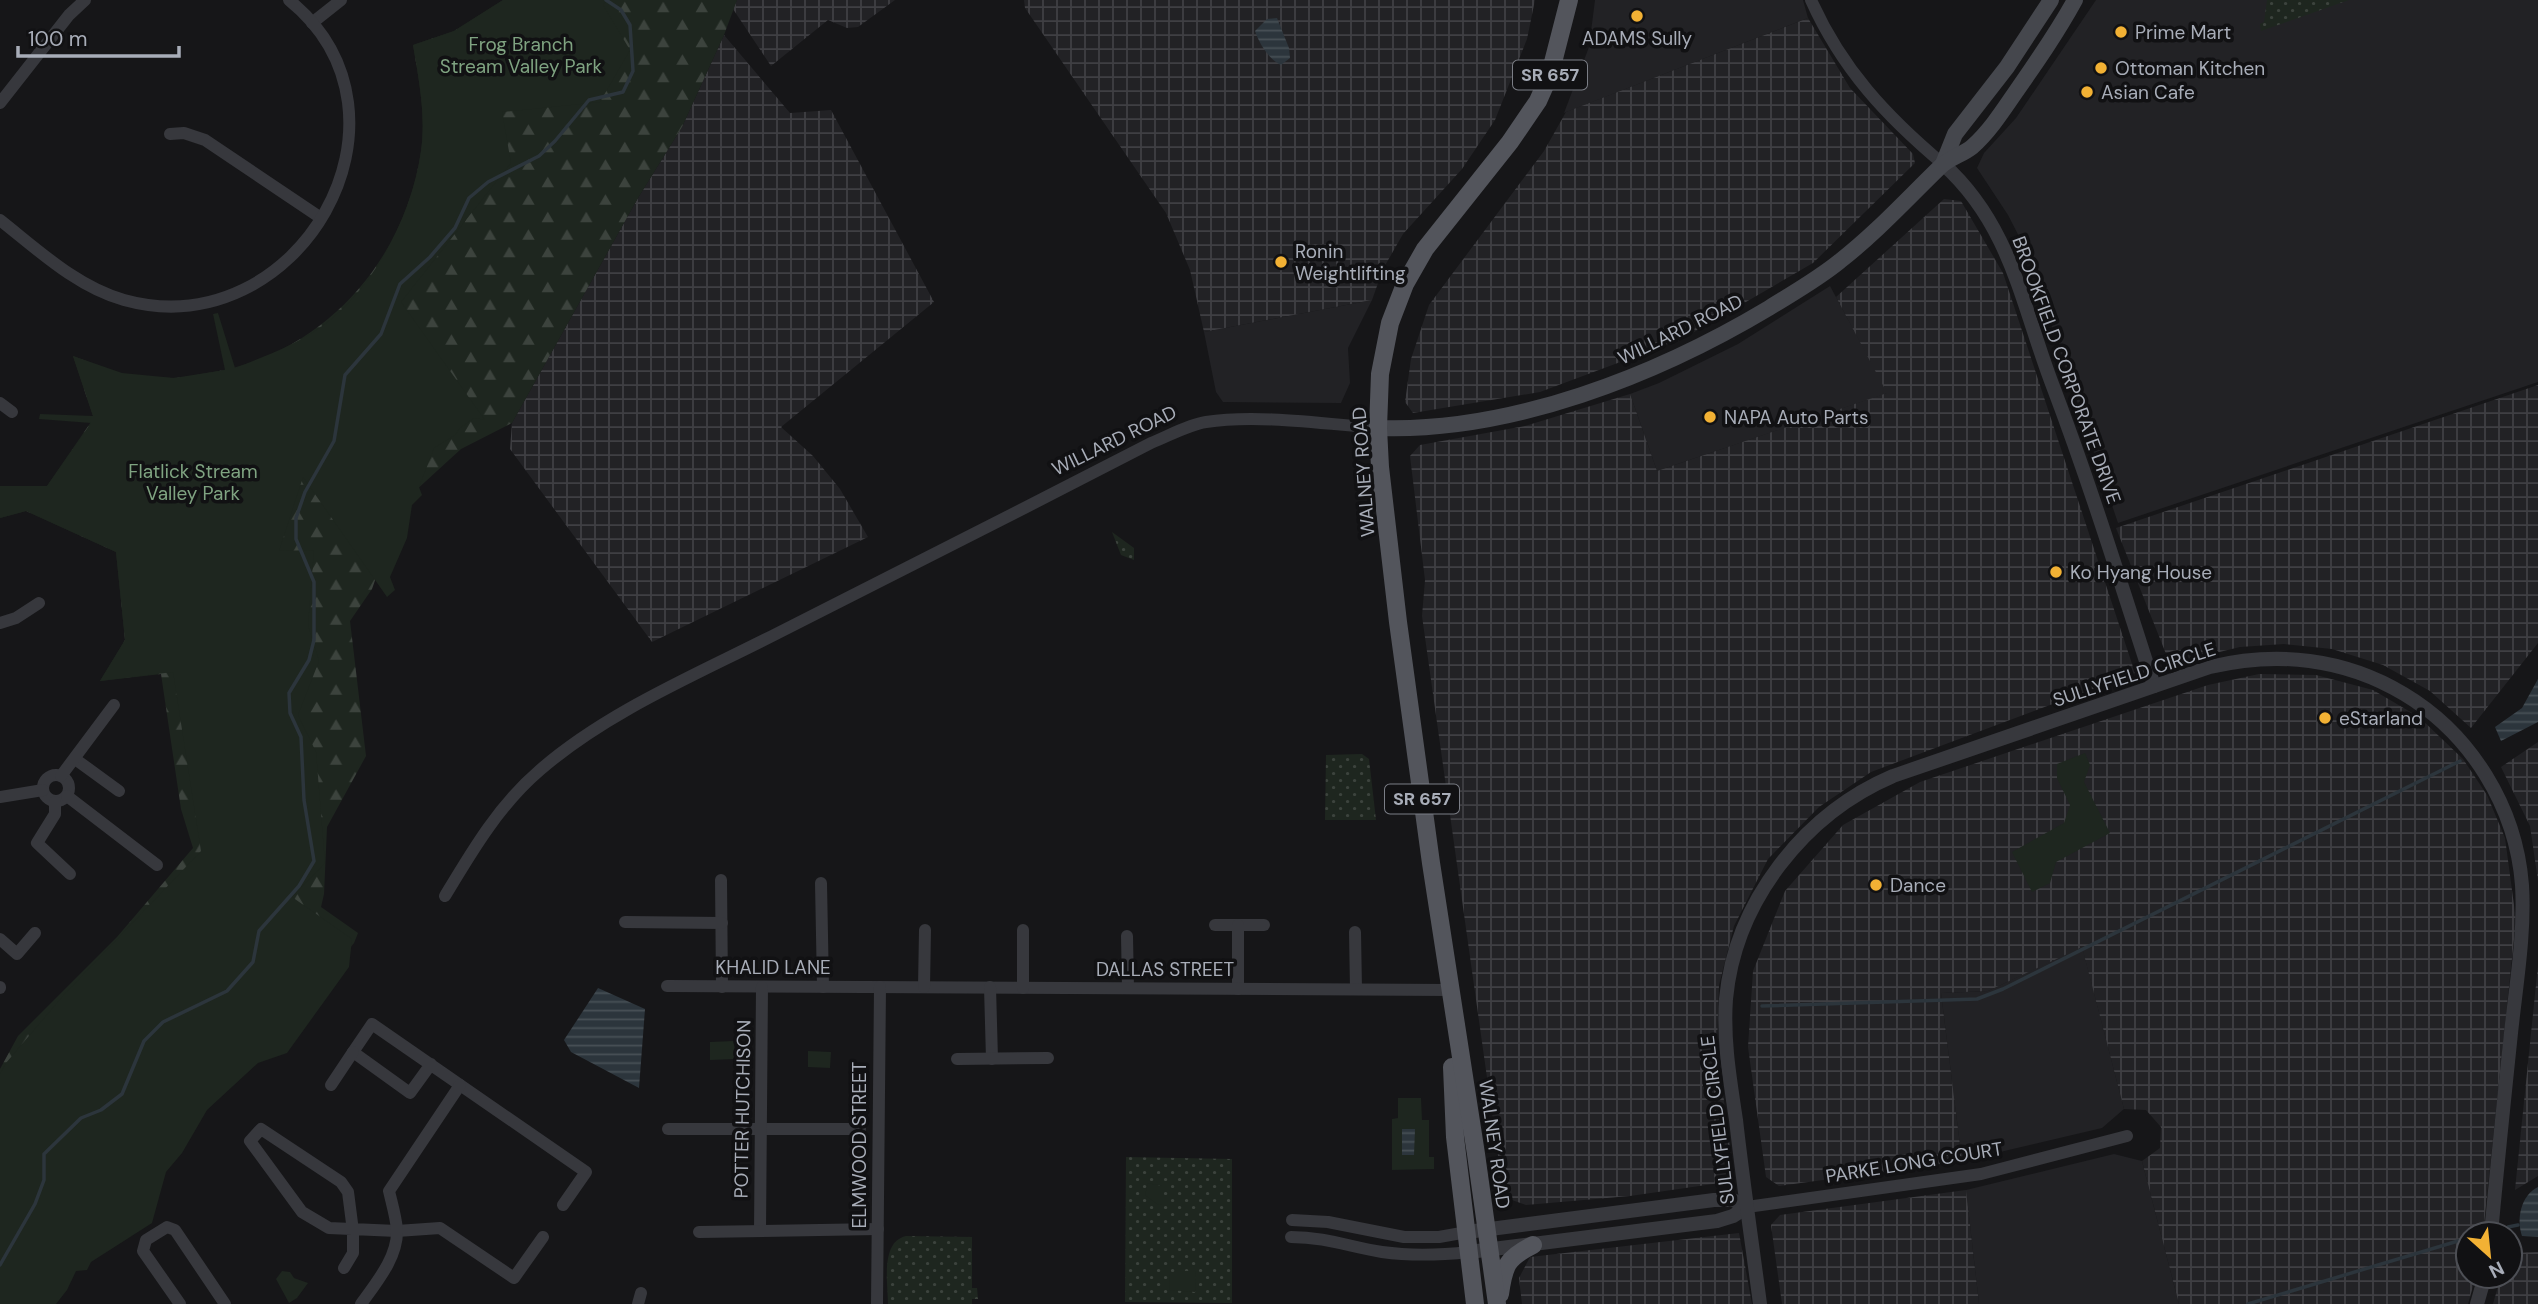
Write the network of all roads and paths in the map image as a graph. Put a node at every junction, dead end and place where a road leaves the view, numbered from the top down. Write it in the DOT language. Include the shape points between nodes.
graph roads {
  1 [pos="85,0"];
  2 [pos="289,0"];
  3 [pos="341,0"];
  4 [pos="1569,0"];
  5 [pos="1811,0"];
  6 [pos="2051,0"];
  7 [pos="2076,0"];
  8 [pos="313,23"];
  9 [pos="0,103"];
  10 [pos="170,134"];
  11 [pos="1943,164"];
  12 [pos="321,218"];
  13 [pos="0,220"];
  14 [pos="0,403"];
  15 [pos="12,412"];
  16 [pos="1378,428"];
  17 [pos="39,603"];
  18 [pos="0,623"];
  19 [pos="2154,686"];
  20 [pos="114,705"];
  21 [pos="75,758"];
  22 [pos="61,776"];
  23 [pos="43,790"];
  24 [pos="119,791"];
  25 [pos="0,797"];
  26 [pos="61,799"];
  27 [pos="157,865"];
  28 [pos="70,874"];
  29 [pos="722,880"];
  30 [pos="821,883"];
  31 [pos="445,896"];
  32 [pos="625,922"];
  33 [pos="722,923"];
  34 [pos="1215,925"];
  35 [pos="1238,925"];
  36 [pos="1264,925"];
  37 [pos="925,930"];
  38 [pos="1023,930"];
  39 [pos="1356,932"];
  40 [pos="34,933"];
  41 [pos="1127,936"];
  42 [pos="0,939"];
  43 [pos="667,986"];
  44 [pos="722,987"];
  45 [pos="762,987"];
  46 [pos="823,987"];
  47 [pos="880,987"];
  48 [pos="924,987"];
  49 [pos="990,988"];
  50 [pos="1023,988"];
  51 [pos="1128,988"];
  52 [pos="1238,989"];
  53 [pos="1356,989"];
  54 [pos="1449,990"];
  55 [pos="353,1052"];
  56 [pos="1048,1058"];
  57 [pos="957,1059"];
  58 [pos="992,1059"];
  59 [pos="431,1065"];
  60 [pos="331,1084"];
  61 [pos="460,1085"];
  62 [pos="668,1129"];
  63 [pos="761,1129"];
  64 [pos="860,1129"];
  65 [pos="2127,1136"];
  66 [pos="563,1205"];
  67 [pos="1746,1207"];
  68 [pos="1292,1220"];
  69 [pos="2492,1220"];
  70 [pos="878,1229"];
  71 [pos="1486,1229"];
  72 [pos="353,1231"];
  73 [pos="397,1231"];
  74 [pos="760,1231"];
  75 [pos="699,1232"];
  76 [pos="1467,1232"];
  77 [pos="542,1237"];
  78 [pos="1292,1237"];
  79 [pos="1533,1245"];
  80 [pos="1489,1250"];
  81 [pos="1469,1252"];
  82 [pos="344,1268"];
  83 [pos="180,1304"];
  84 [pos="225,1304"];
  85 [pos="361,1304"];
  86 [pos="877,1304"];
  87 [pos="1475,1304"];
  88 [pos="1498,1304"];
  89 [pos="1760,1304"];
  1 -- 9 [label="street"];
  2 -- 8 [label="street"];
  3 -- 8 [label="street"];
  4 -- 16 [label="main road, WALNEY ROAD / SR 657" via="1550,74 1538,101 1425,249 1405,284 1383,353"];
  5 -- 11 [label="street, BROOKFIELD CORPORATE DRIVE" via="1831,41 1860,83"];
  6 -- 11 [label="main road, WILLARD ROAD" via="1955,134"];
  7 -- 11 [label="main road, WILLARD ROAD" via="1995,121 1971,148"];
  8 -- 12 [label="street" via="339,69 349,119 345,162"];
  10 -- 12 [label="street" via="205,139"];
  11 -- 16 [label="main road, WILLARD ROAD" via="1833,266 1682,355 1602,388 1530,409 1448,425"];
  11 -- 19 [label="street, BROOKFIELD CORPORATE DRIVE" via="1978,200 2004,246"];
  12 -- 13 [label="street" via="292,255 257,284 214,302 174,308 102,292"];
  14 -- 15 [label="street"];
  16 -- 31 [label="street, WILLARD ROAD" via="1220,421 1191,426 1151,443 586,734 512,798"];
  16 -- 54 [label="main road, WALNEY ROAD / SR 657" via="1398,622"];
  17 -- 18 [label="street"];
  19 -- 67 [label="street, SULLYFIELD CIRCLE" via="1880,781 1835,809 1780,864 1756,903 1739,944 1727,998 1726,1045"];
  19 -- 69 [label="street, SULLYFIELD CIRCLE" via="2210,667 2261,658 2347,668 2396,689 2427,709 2466,747 2487,777 2513,838 2523,904"];
  20 -- 21 [label="street"];
  21 -- 22 [label="street"];
  21 -- 24 [label="street"];
  22 -- 23 [label="street" via="47,778"];
  22 -- 26 [label="street" via="69,785"];
  23 -- 25 [label="street"];
  23 -- 26 [label="street" via="47,798"];
  26 -- 27 [label="street"];
  26 -- 28 [label="street" via="37,843"];
  29 -- 33 [label="street"];
  30 -- 46 [label="street"];
  32 -- 33 [label="street"];
  33 -- 44 [label="street"];
  34 -- 35 [label="street"];
  35 -- 36 [label="street"];
  35 -- 52 [label="street"];
  37 -- 48 [label="street"];
  38 -- 50 [label="street"];
  39 -- 53 [label="street"];
  40 -- 42 [label="street" via="17,954"];
  41 -- 51 [label="street"];
  43 -- 44 [label="street, KHALID LANE"];
  44 -- 45 [label="street, KHALID LANE"];
  45 -- 46 [label="street, KHALID LANE"];
  45 -- 63 [label="street, POTTER HUTCHISON"];
  46 -- 47 [label="street, KHALID LANE"];
  47 -- 48 [label="street, DALLAS STREET"];
  47 -- 70 [label="street, ELMWOOD STREET"];
  48 -- 49 [label="street, DALLAS STREET"];
  49 -- 50 [label="street, DALLAS STREET"];
  49 -- 58 [label="street"];
  50 -- 51 [label="street, DALLAS STREET"];
  51 -- 52 [label="street, DALLAS STREET"];
  52 -- 53 [label="street, DALLAS STREET"];
  53 -- 54 [label="street, DALLAS STREET"];
  54 -- 71 [label="main road, WALNEY ROAD / SR 657"];
  54 -- 76 [label="main road, WALNEY ROAD / SR 657" via="1455,1137"];
  55 -- 59 [label="street" via="410,1093"];
  55 -- 59 [label="street" via="372,1024"];
  55 -- 60 [label="street"];
  56 -- 58 [label="street"];
  57 -- 58 [label="street"];
  59 -- 61 [label="street"];
  61 -- 66 [label="street" via="586,1172"];
  61 -- 73 [label="street" via="389,1191"];
  62 -- 63 [label="street"];
  63 -- 64 [label="street"];
  63 -- 74 [label="street, POTTER HUTCHISON"];
  65 -- 67 [label="street, PARKE LONG COURT" via="1982,1174"];
  67 -- 71 [label="street" via="1733,1200 1714,1200"];
  67 -- 79 [label="street" via="1717,1221"];
  67 -- 89 [label="street, SULLYFIELD CIRCLE"];
  68 -- 76 [label="street" via="1404,1237"];
  70 -- 74 [label="street"];
  70 -- 86 [label="street, ELMWOOD STREET"];
  71 -- 76 [label="street"];
  71 -- 80 [label="main road, WALNEY ROAD / SR 657"];
  72 -- 72 [label="street" via="329,1228 302,1212 250,1141 261,1129 341,1182 348,1192"];
  72 -- 73 [label="street"];
  72 -- 82 [label="street" via="352,1253"];
  73 -- 77 [label="street" via="440,1228 514,1278"];
  73 -- 85 [label="street" via="389,1261"];
  74 -- 75 [label="street"];
  76 -- 81 [label="main road, WALNEY ROAD / SR 657"];
  78 -- 81 [label="street" via="1330,1239 1404,1254"];
  79 -- 80 [label="street"];
  79 -- 88 [label="main road" via="1509,1260"];
  80 -- 81 [label="street"];
  80 -- 88 [label="main road, WALNEY ROAD / SR 657"];
  81 -- 87 [label="main road, WALNEY ROAD / SR 657"];
  83 -- 84 [label="street" via="143,1251 146,1240 167,1227 175,1230"];
}
